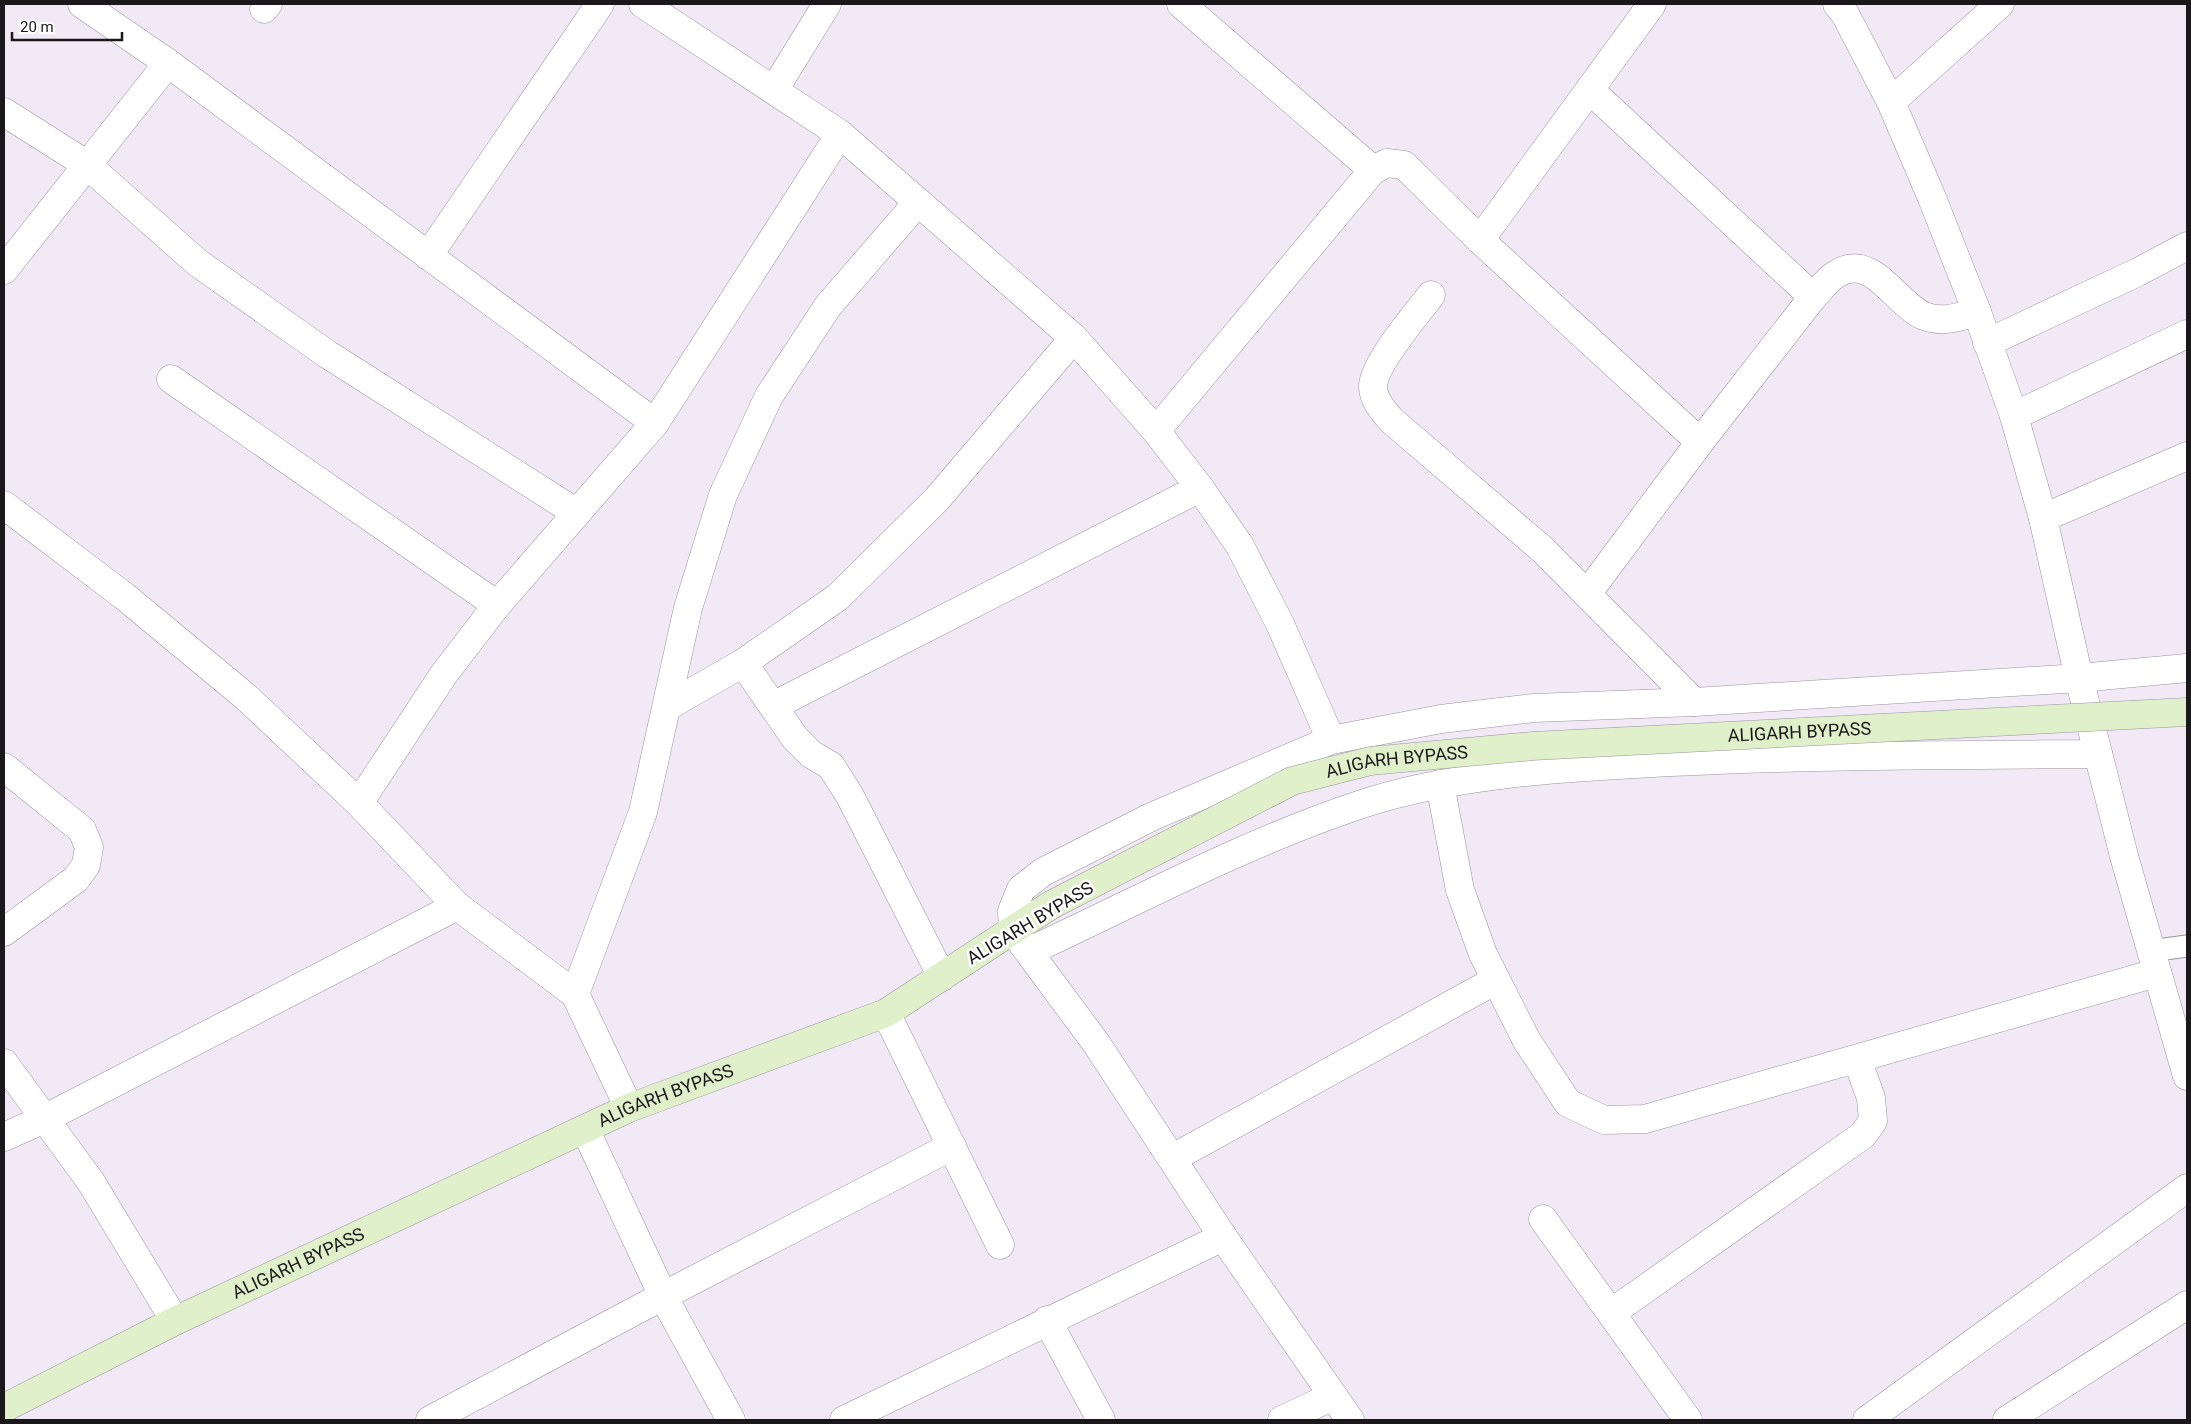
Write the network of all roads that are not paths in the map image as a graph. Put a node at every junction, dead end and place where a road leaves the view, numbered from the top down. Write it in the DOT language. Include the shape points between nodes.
graph roads {
  1 [pos="82,4"];
  2 [pos="600,4"];
  3 [pos="643,4"];
  4 [pos="828,4"];
  5 [pos="1181,4"];
  6 [pos="1652,4"];
  7 [pos="2000,4"];
  8 [pos="1846,7"];
  9 [pos="168,63"];
  10 [pos="774,90"];
  11 [pos="1590,90"];
  12 [pos="1892,102"];
  13 [pos="4,112"];
  14 [pos="840,134"];
  15 [pos="86,164"];
  16 [pos="1373,170"];
  17 [pos="918,202"];
  18 [pos="1480,240"];
  19 [pos="2187,246"];
  20 [pos="428,256"];
  21 [pos="4,270"];
  22 [pos="1431,295"];
  23 [pos="1813,297"];
  24 [pos="1977,312"];
  25 [pos="2187,334"];
  26 [pos="1074,338"];
  27 [pos="1987,343"];
  28 [pos="171,379"];
  29 [pos="2014,416"];
  30 [pos="655,423"];
  31 [pos="1156,431"];
  32 [pos="1700,442"];
  33 [pos="2187,456"];
  34 [pos="1200,488"];
  35 [pos="4,505"];
  36 [pos="577,513"];
  37 [pos="2043,518"];
  38 [pos="1587,594"];
  39 [pos="497,605"];
  40 [pos="743,663"];
  41 [pos="2187,668"];
  42 [pos="2079,678"];
  43 [pos="1694,702"];
  44 [pos="668,706"];
  45 [pos="773,706"];
  46 [pos="2187,712"];
  47 [pos="1330,740"];
  48 [pos="2098,754"];
  49 [pos="4,767"];
  50 [pos="1440,784"];
  51 [pos="359,803"];
  52 [pos="457,906"];
  53 [pos="4,932"];
  54 [pos="1022,941"];
  55 [pos="2187,946"];
  56 [pos="2153,962"];
  57 [pos="942,977"];
  58 [pos="1496,980"];
  59 [pos="575,994"];
  60 [pos="886,1013"];
  61 [pos="1857,1059"];
  62 [pos="4,1063"];
  63 [pos="2187,1076"];
  64 [pos="629,1108"];
  65 [pos="44,1119"];
  66 [pos="585,1129"];
  67 [pos="4,1137"];
  68 [pos="952,1146"];
  69 [pos="1173,1158"];
  70 [pos="2187,1188"];
  71 [pos="1543,1219"];
  72 [pos="1223,1237"];
  73 [pos="1000,1245"];
  74 [pos="663,1296"];
  75 [pos="2187,1306"];
  76 [pos="1611,1313"];
  77 [pos="1047,1320"];
  78 [pos="176,1321"];
  79 [pos="1333,1396"];
  80 [pos="4,1408"];
  81 [pos="430,1420"];
  82 [pos="731,1420"];
  83 [pos="844,1420"];
  84 [pos="1100,1420"];
  85 [pos="1282,1420"];
  86 [pos="1350,1420"];
  87 [pos="1688,1420"];
  88 [pos="1868,1420"];
  89 [pos="2007,1420"];
  1 -- 9 [label="street"];
  2 -- 20 [label="street"];
  3 -- 10 [label="street"];
  4 -- 10 [label="street"];
  5 -- 16 [label="street"];
  6 -- 11 [label="street"];
  7 -- 12 [label="street"];
  8 -- 12 [label="street"];
  9 -- 15 [label="street"];
  9 -- 20 [label="street"];
  10 -- 14 [label="street"];
  11 -- 18 [label="street"];
  11 -- 23 [label="street"];
  12 -- 24 [label="street"];
  13 -- 15 [label="street"];
  14 -- 17 [label="street"];
  14 -- 30 [label="street"];
  15 -- 21 [label="street"];
  15 -- 36 [label="street" via="198,263 230,286 327,354"];
  16 -- 18 [label="street" via="1387,163 1404,165"];
  16 -- 31 [label="street"];
  17 -- 26 [label="street"];
  17 -- 44 [label="street" via="828,306 768,396 723,494 688,608"];
  18 -- 32 [label="street"];
  19 -- 27 [label="street"];
  20 -- 30 [label="street"];
  22 -- 38 [label="street" via="1378,369 1373,387 1377,403 1392,420 1542,549"];
  23 -- 24 [label="street" via="1833,276 1847,268 1865,268 1909,307 1926,316 1949,320"];
  23 -- 32 [label="street"];
  24 -- 27 [label="street"];
  25 -- 29 [label="street"];
  26 -- 31 [label="street"];
  26 -- 40 [label="street" via="937,499 838,597"];
  27 -- 29 [label="street"];
  28 -- 39 [label="street"];
  29 -- 37 [label="street"];
  30 -- 36 [label="street"];
  31 -- 34 [label="street"];
  32 -- 38 [label="street"];
  33 -- 37 [label="street"];
  34 -- 45 [label="street"];
  34 -- 47 [label="street" via="1244,555 1280,624"];
  35 -- 51 [label="street" via="124,596 246,697"];
  36 -- 39 [label="street"];
  37 -- 42 [label="street"];
  38 -- 43 [label="street"];
  39 -- 51 [label="street" via="444,674"];
  40 -- 44 [label="street"];
  40 -- 45 [label="street"];
  41 -- 42 [label="street"];
  42 -- 43 [label="street"];
  42 -- 48 [label="street"];
  43 -- 47 [label="street" via="1534,708 1441,719"];
  44 -- 59 [label="street" via="643,812"];
  45 -- 57 [label="street" via="795,738 830,766 850,796"];
  46 -- 54 [label="main road, ALIGARH BYPASS, bridge" via="1534,746 1370,761 1292,781 1051,905"];
  47 -- 54 [label="street" via="1151,817 1043,872 1021,889 1012,911"];
  48 -- 50 [label="street" via="1798,756 1591,766"];
  48 -- 56 [label="street"];
  49 -- 53 [label="street" via="82,830 89,847 86,865 76,878"];
  50 -- 54 [label="street" via="1360,804"];
  50 -- 58 [label="street" via="1460,890"];
  51 -- 52 [label="street"];
  52 -- 59 [label="street"];
  52 -- 65 [label="street"];
  54 -- 57 [label="main road, ALIGARH BYPASS"];
  54 -- 69 [label="street"];
  55 -- 56 [label="lane"];
  56 -- 61 [label="street"];
  56 -- 63 [label="street"];
  57 -- 60 [label="main road, ALIGARH BYPASS"];
  58 -- 61 [label="street" via="1528,1042 1568,1103 1604,1120 1645,1119"];
  58 -- 69 [label="street"];
  59 -- 64 [label="street"];
  60 -- 64 [label="main road, ALIGARH BYPASS"];
  60 -- 68 [label="street"];
  61 -- 76 [label="street" via="1871,1098 1873,1121 1863,1135"];
  62 -- 65 [label="street"];
  64 -- 66 [label="main road, ALIGARH BYPASS"];
  65 -- 67 [label="street"];
  65 -- 78 [label="street" via="91,1182"];
  66 -- 74 [label="street"];
  66 -- 78 [label="main road, ALIGARH BYPASS"];
  68 -- 73 [label="street"];
  68 -- 74 [label="street"];
  69 -- 72 [label="street"];
  70 -- 88 [label="street"];
  71 -- 76 [label="street"];
  72 -- 77 [label="street"];
  72 -- 79 [label="street"];
  74 -- 81 [label="street"];
  74 -- 82 [label="street"];
  75 -- 89 [label="street"];
  76 -- 87 [label="street"];
  77 -- 83 [label="street"];
  77 -- 84 [label="street"];
  78 -- 80 [label="main road, ALIGARH BYPASS"];
  79 -- 85 [label="street"];
  79 -- 86 [label="street"];
}
